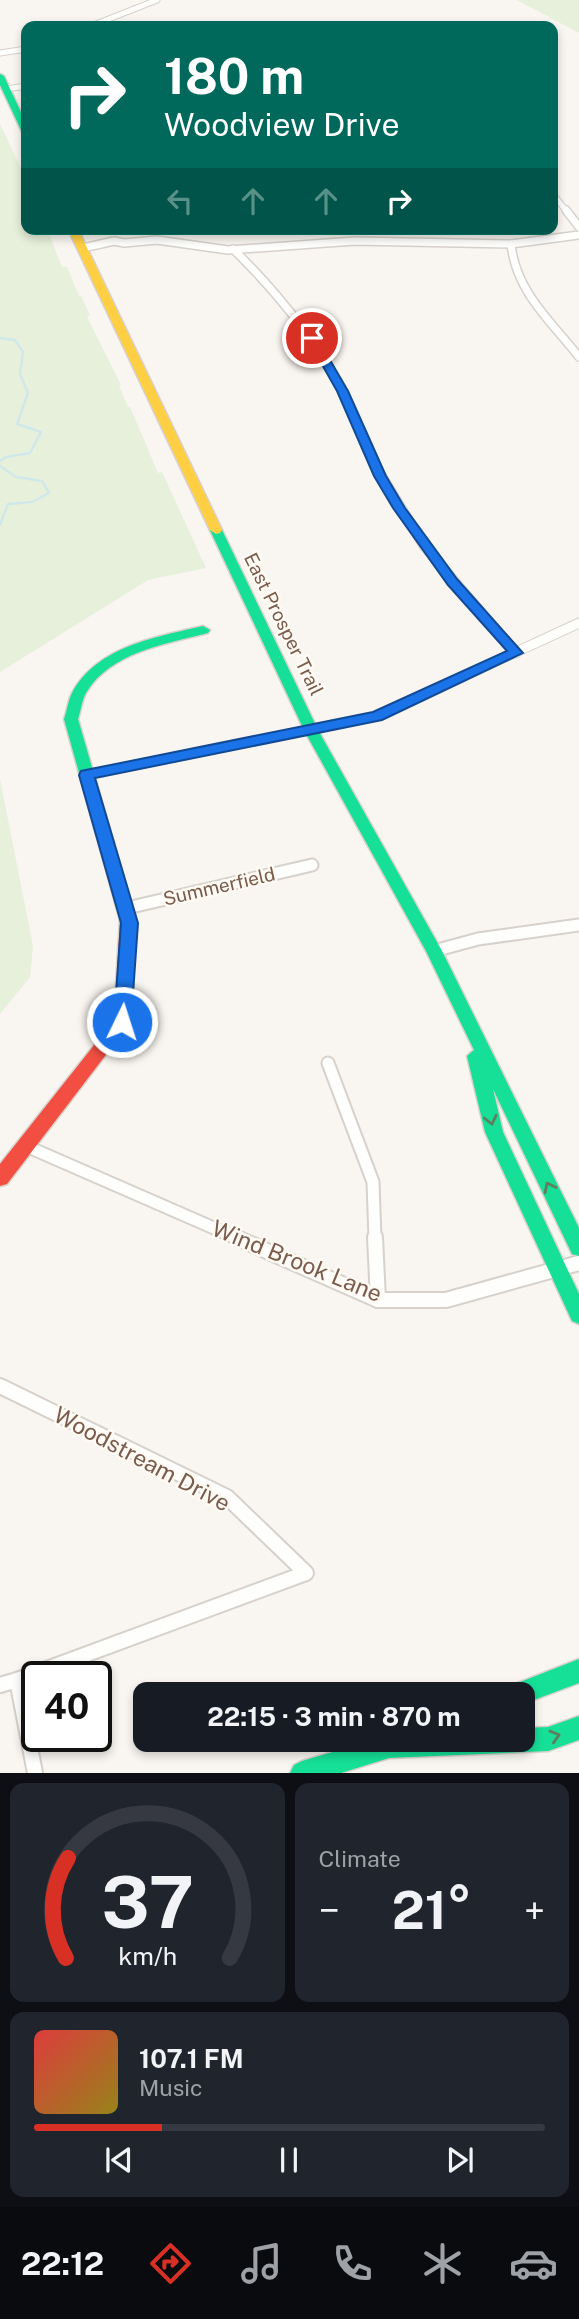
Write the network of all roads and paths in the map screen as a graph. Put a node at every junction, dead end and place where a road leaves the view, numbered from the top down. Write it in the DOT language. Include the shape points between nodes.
graph roads {
  1 [pos="157,0"];
  2 [pos="103,21"];
  3 [pos="21,50"];
  4 [pos="0,52"];
  5 [pos="3,83"];
  6 [pos="21,85"];
  7 [pos="21,121"];
  8 [pos="558,200"];
  9 [pos="579,227"];
  10 [pos="76,235"];
  11 [pos="579,235"];
  12 [pos="511,244"];
  13 [pos="83,248"];
  14 [pos="233,249"];
  15 [pos="579,357"];
  16 [pos="579,623"];
  17 [pos="203,630"];
  18 [pos="516,653"];
  19 [pos="311,730"];
  20 [pos="86,775"];
  21 [pos="312,865"];
  22 [pos="127,908"];
  23 [pos="579,925"];
  24 [pos="434,951"];
  25 [pos="470,1030"];
  26 [pos="328,1063"];
  27 [pos="26,1146"];
  28 [pos="0,1178"];
  29 [pos="579,1248"];
  30 [pos="579,1263"];
  31 [pos="557,1269"];
  32 [pos="378,1300"];
  33 [pos="579,1315"];
  34 [pos="0,1386"];
  35 [pos="579,1671"];
  36 [pos="17,1680"];
  37 [pos="0,1685"];
  38 [pos="535,1688"];
  39 [pos="579,1728"];
  40 [pos="535,1741"];
  41 [pos="373,1752"];
  42 [pos="35,1773"];
  43 [pos="302,1773"];
  1 -- 2 [label="street"];
  3 -- 4 [label="street"];
  5 -- 6 [label="street"];
  5 -- 7 [label="main road"];
  8 -- 9 [label="street"];
  10 -- 13 [label="main road, East Prosper Trail"];
  11 -- 12 [label="street"];
  12 -- 14 [label="street" via="325,239"];
  12 -- 15 [label="street" via="521,285"];
  13 -- 14 [label="street" via="170,240"];
  13 -- 19 [label="main road, East Prosper Trail"];
  14 -- 18 [label="street" via="271,286 312,338 380,476 411,526 452,582"];
  16 -- 18 [label="street"];
  17 -- 20 [label="main road" via="152,642 96,670 78,695 71,719"];
  18 -- 19 [label="street" via="391,712"];
  19 -- 20 [label="street"];
  19 -- 24 [label="main road, East Prosper Trail"];
  20 -- 22 [label="main road"];
  21 -- 22 [label="street, Summerfield"];
  22 -- 27 [label="main road" via="130,923 122,1022"];
  23 -- 24 [label="street" via="478,939"];
  24 -- 25 [label="main road, East Prosper Trail"];
  29 -- 25 [label="main road, East Prosper Trail, one-way"];
  25 -- 31 [label="main road, East Prosper Trail, one-way" via="494,1132"];
  26 -- 32 [label="street" via="373,1182"];
  27 -- 28 [label="main road"];
  27 -- 32 [label="street, Wind Brook Lane"];
  30 -- 31 [label="street, Wind Brook Lane"];
  31 -- 32 [label="street, Wind Brook Lane" via="446,1300"];
  31 -- 33 [label="main road, East Prosper Trail"];
  34 -- 36 [label="street, Woodstream Drive" via="227,1497 306,1573"];
  35 -- 38 [label="main road"];
  36 -- 37 [label="street"];
  36 -- 42 [label="street"];
  40 -- 39 [label="main road, one-way"];
  41 -- 43 [label="main road"];
}
